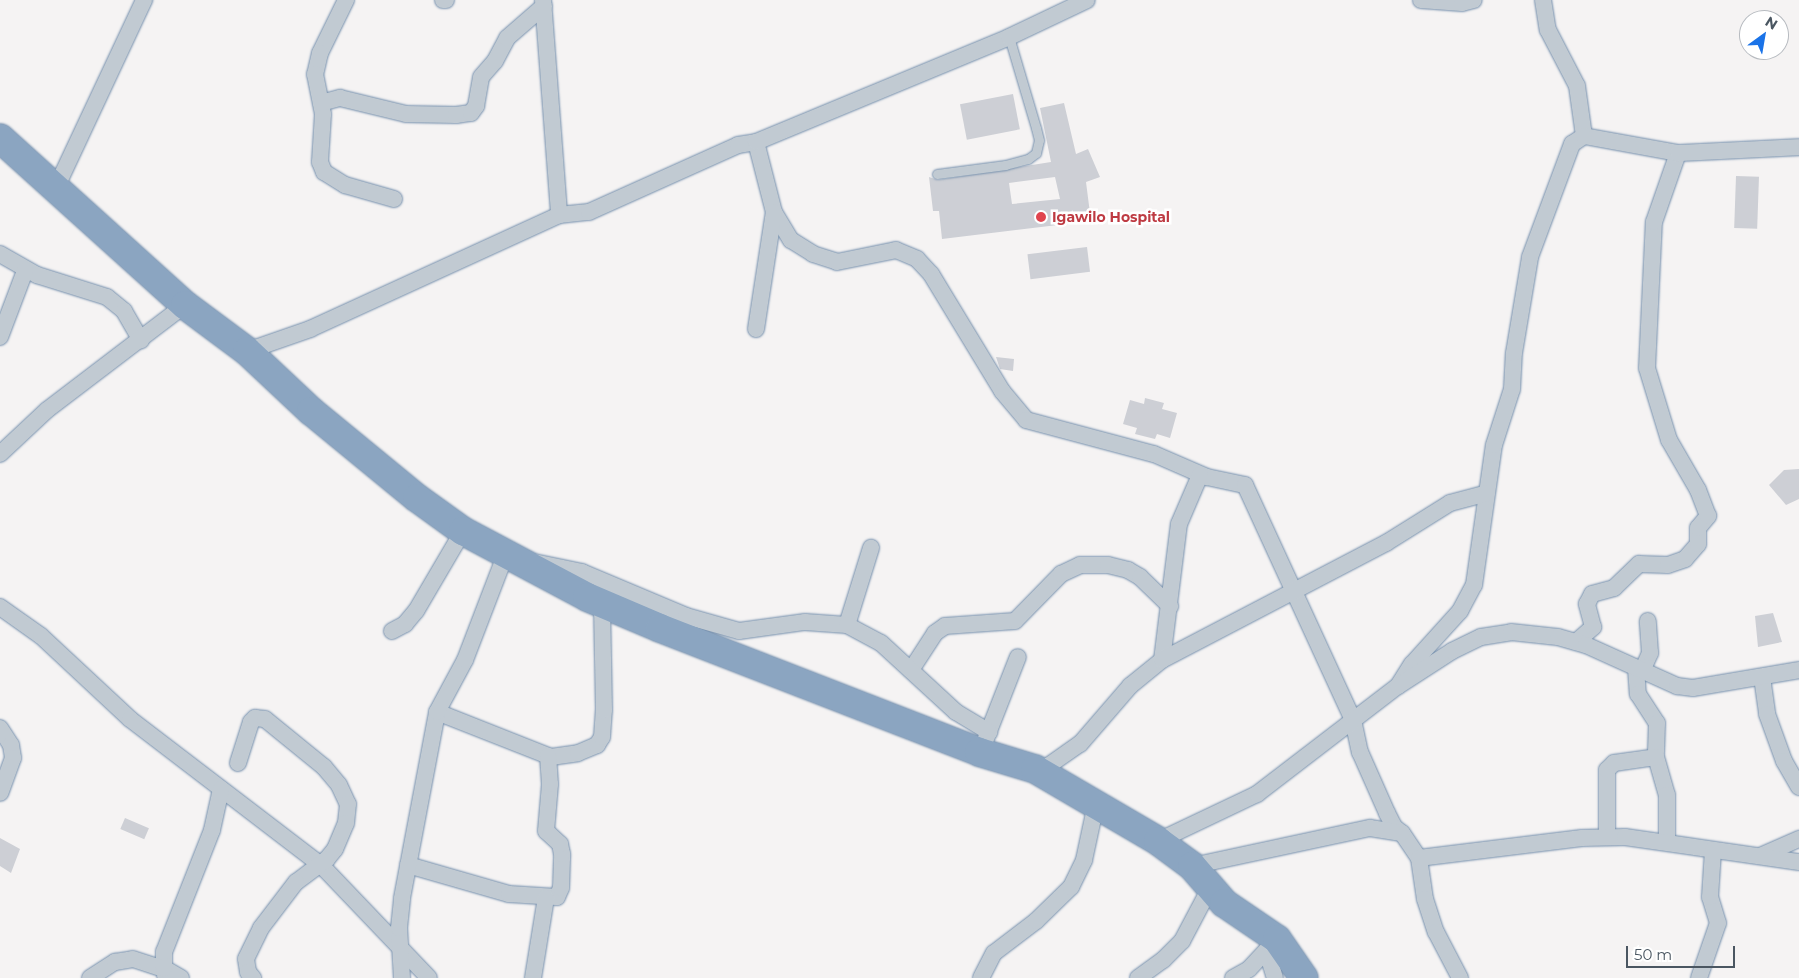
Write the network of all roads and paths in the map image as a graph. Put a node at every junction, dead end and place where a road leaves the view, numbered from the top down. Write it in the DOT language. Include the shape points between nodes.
graph roads {
  1 [pos="144,0"];
  2 [pos="346,0"];
  3 [pos="1087,0"];
  4 [pos="1421,0"];
  5 [pos="1474,0"];
  6 [pos="1543,0"];
  7 [pos="544,3"];
  8 [pos="1009,37"];
  9 [pos="321,103"];
  10 [pos="1584,136"];
  11 [pos="0,138"];
  12 [pos="756,142"];
  13 [pos="1799,147"];
  14 [pos="1678,153"];
  15 [pos="936,174"];
  16 [pos="56,188"];
  17 [pos="394,199"];
  18 [pos="774,212"];
  19 [pos="559,215"];
  20 [pos="0,254"];
  21 [pos="25,270"];
  22 [pos="185,305"];
  23 [pos="756,329"];
  24 [pos="0,337"];
  25 [pos="140,341"];
  26 [pos="247,351"];
  27 [pos="0,454"];
  28 [pos="1200,475"];
  29 [pos="1487,494"];
  30 [pos="463,531"];
  31 [pos="871,548"];
  32 [pos="505,556"];
  33 [pos="1295,589"];
  34 [pos="602,601"];
  35 [pos="1170,606"];
  36 [pos="0,607"];
  37 [pos="1648,621"];
  38 [pos="847,625"];
  39 [pos="392,631"];
  40 [pos="1576,642"];
  41 [pos="1018,657"];
  42 [pos="1162,660"];
  43 [pos="911,670"];
  44 [pos="1639,670"];
  45 [pos="1799,670"];
  46 [pos="1762,677"];
  47 [pos="1398,686"];
  48 [pos="437,712"];
  49 [pos="1352,720"];
  50 [pos="0,728"];
  51 [pos="984,742"];
  52 [pos="548,756"];
  53 [pos="1656,757"];
  54 [pos="238,763"];
  55 [pos="1035,769"];
  56 [pos="1799,787"];
  57 [pos="221,789"];
  58 [pos="0,793"];
  59 [pos="1096,804"];
  60 [pos="1402,833"];
  61 [pos="1607,836"];
  62 [pos="1799,839"];
  63 [pos="1158,841"];
  64 [pos="1667,841"];
  65 [pos="1713,850"];
  66 [pos="1745,855"];
  67 [pos="1419,858"];
  68 [pos="1799,862"];
  69 [pos="321,865"];
  70 [pos="408,865"];
  71 [pos="1192,866"];
  72 [pos="1210,888"];
  73 [pos="546,898"];
  74 [pos="400,946"];
  75 [pos="1272,946"];
  76 [pos="165,974"];
  77 [pos="90,978"];
  78 [pos="181,978"];
  79 [pos="253,978"];
  80 [pos="402,978"];
  81 [pos="429,978"];
  82 [pos="533,978"];
  83 [pos="982,978"];
  84 [pos="1138,978"];
  85 [pos="1234,978"];
  86 [pos="1275,978"];
  87 [pos="1304,978"];
  88 [pos="1460,978"];
  89 [pos="1699,978"];
  1 -- 16 [label="street"];
  2 -- 9 [label="street" via="317,62 314,80"];
  3 -- 8 [label="street"];
  4 -- 5 [label="street" via="1462,3"];
  6 -- 10 [label="street" via="1548,30 1577,86"];
  7 -- 9 [label="street" via="507,38 481,78 476,106 471,112 406,114 340,98"];
  7 -- 19 [label="street"];
  8 -- 12 [label="street"];
  8 -- 15 [label="lane" via="1039,140 1036,153 1028,159 1005,165"];
  9 -- 17 [label="street" via="322,169 355,189"];
  10 -- 14 [label="street"];
  10 -- 29 [label="street" via="1565,154 1530,257 1514,353 1512,389 1494,445"];
  11 -- 16 [label="highway"];
  12 -- 18 [label="street"];
  12 -- 19 [label="street" via="738,144 589,212"];
  13 -- 14 [label="street"];
  14 -- 40 [label="street" via="1654,222 1647,368 1669,440 1698,490 1708,516 1698,528 1698,544 1684,558 1668,565 1639,564 1614,588 1592,594 1587,603 1593,627"];
  16 -- 22 [label="highway"];
  18 -- 23 [label="street"];
  18 -- 28 [label="street" via="791,240 830,260 853,260 896,250 917,259 930,274 1002,391 1026,420 1154,454"];
  19 -- 26 [label="street" via="310,329"];
  20 -- 21 [label="street"];
  21 -- 24 [label="street"];
  21 -- 25 [label="street" via="107,297 124,311"];
  22 -- 25 [label="street"];
  22 -- 26 [label="highway"];
  25 -- 27 [label="street" via="47,410"];
  26 -- 30 [label="highway" via="311,411 417,498"];
  28 -- 33 [label="street" via="1245,485"];
  28 -- 35 [label="street" via="1179,524"];
  29 -- 33 [label="street" via="1450,503 1386,543"];
  29 -- 47 [label="street" via="1474,585 1460,611 1412,664"];
  30 -- 32 [label="highway"];
  30 -- 39 [label="street" via="416,611 405,624"];
  31 -- 38 [label="street"];
  32 -- 34 [label="highway"];
  32 -- 38 [label="street" via="582,572 686,616 739,631 805,622"];
  32 -- 48 [label="street" via="465,660"];
  33 -- 42 [label="street" via="1276,603 1220,626"];
  33 -- 49 [label="street"];
  34 -- 51 [label="highway" via="660,628"];
  34 -- 52 [label="street" via="602,740 578,753"];
  35 -- 42 [label="street"];
  35 -- 43 [label="street" via="1128,570 1114,565 1080,565 1061,574 1015,621 945,626 935,633"];
  36 -- 57 [label="street" via="41,636 130,719"];
  37 -- 44 [label="street" via="1650,653"];
  38 -- 43 [label="street" via="881,643"];
  40 -- 44 [label="street"];
  40 -- 47 [label="street" via="1511,632 1481,637 1452,651"];
  41 -- 51 [label="street"];
  42 -- 55 [label="street" via="1130,686 1080,744 1048,766"];
  43 -- 51 [label="street"];
  44 -- 46 [label="street" via="1693,688"];
  44 -- 53 [label="street" via="1638,694 1657,723"];
  45 -- 46 [label="street"];
  46 -- 56 [label="street" via="1767,714 1784,762"];
  47 -- 49 [label="street"];
  48 -- 52 [label="street"];
  48 -- 70 [label="street"];
  49 -- 60 [label="street" via="1368,770 1394,827"];
  49 -- 63 [label="street" via="1257,794"];
  50 -- 58 [label="street" via="11,745 13,758"];
  51 -- 55 [label="highway"];
  52 -- 73 [label="street" via="550,784 546,831 561,845 562,865 560,894 556,898"];
  53 -- 61 [label="street" via="1614,764 1607,770"];
  53 -- 64 [label="street" via="1667,795"];
  54 -- 69 [label="street" via="251,722 262,718 272,723 336,781 347,800 348,814 338,842"];
  55 -- 59 [label="highway"];
  57 -- 69 [label="street"];
  57 -- 76 [label="street" via="212,830 164,952"];
  59 -- 63 [label="highway"];
  59 -- 83 [label="street" via="1084,860 1071,887 1036,921 994,953"];
  60 -- 67 [label="street"];
  60 -- 71 [label="street" via="1370,828"];
  61 -- 64 [label="street"];
  61 -- 67 [label="street"];
  62 -- 66 [label="street" via="1763,856"];
  63 -- 71 [label="highway"];
  64 -- 65 [label="street"];
  65 -- 66 [label="street"];
  65 -- 89 [label="street" via="1710,897 1719,920"];
  66 -- 68 [label="street"];
  67 -- 88 [label="street" via="1428,907"];
  69 -- 74 [label="street"];
  69 -- 79 [label="street" via="306,873 261,928 246,960"];
  70 -- 73 [label="street" via="509,894"];
  70 -- 74 [label="street" via="399,920"];
  71 -- 72 [label="highway"];
  72 -- 75 [label="highway"];
  72 -- 84 [label="street" via="1182,941"];
  73 -- 82 [label="street"];
  74 -- 80 [label="street"];
  74 -- 81 [label="street"];
  75 -- 85 [label="street"];
  75 -- 86 [label="street"];
  75 -- 87 [label="highway"];
  76 -- 77 [label="street" via="140,961 122,960 104,967"];
  76 -- 78 [label="street"];
}
